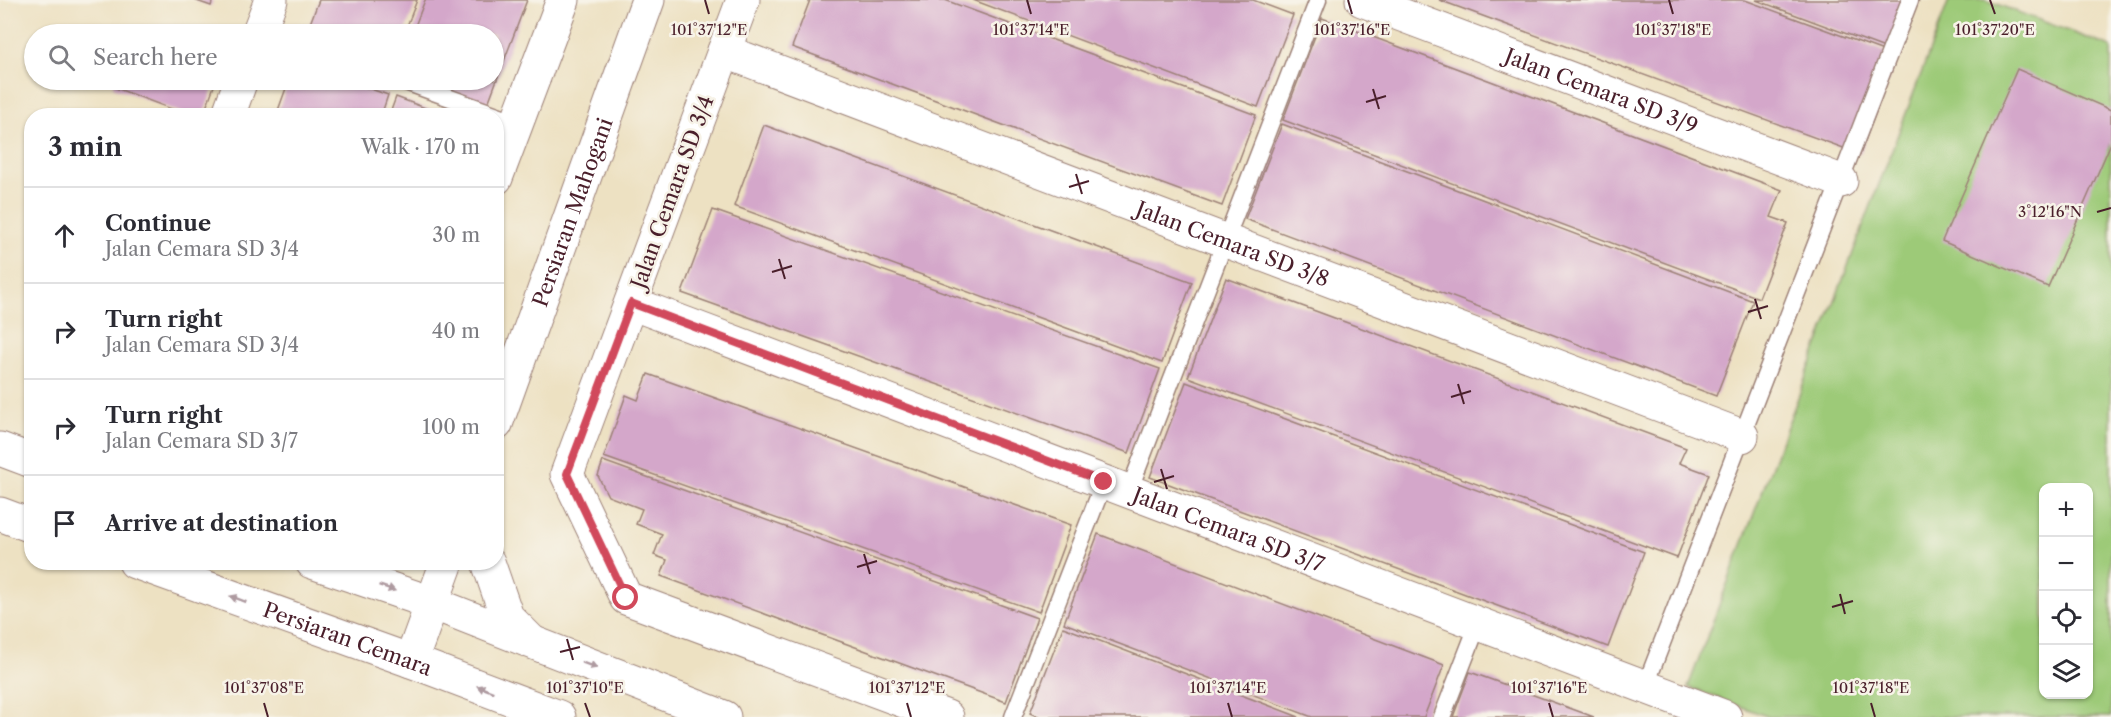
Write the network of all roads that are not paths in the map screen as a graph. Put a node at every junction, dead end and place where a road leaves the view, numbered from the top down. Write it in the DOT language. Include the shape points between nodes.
graph roads {
  1 [pos="562,0"];
  2 [pos="648,0"];
  3 [pos="743,0"];
  4 [pos="1318,0"];
  5 [pos="1362,0"];
  6 [pos="1910,0"];
  7 [pos="724,51"];
  8 [pos="237,90"];
  9 [pos="428,90"];
  10 [pos="231,108"];
  11 [pos="478,108"];
  12 [pos="504,117"];
  13 [pos="517,122"];
  14 [pos="504,157"];
  15 [pos="1841,181"];
  16 [pos="1225,241"];
  17 [pos="631,303"];
  18 [pos="504,402"];
  19 [pos="1742,436"];
  20 [pos="0,449"];
  21 [pos="24,458"];
  22 [pos="1116,487"];
  23 [pos="0,514"];
  24 [pos="24,522"];
  25 [pos="157,570"];
  26 [pos="333,570"];
  27 [pos="444,570"];
  28 [pos="491,570"];
  29 [pos="432,603"];
  30 [pos="1478,624"];
  31 [pos="534,644"];
  32 [pos="411,661"];
  33 [pos="1646,687"];
  34 [pos="559,717"];
  35 [pos="724,717"];
  36 [pos="947,717"];
  37 [pos="1013,717"];
  38 [pos="1442,717"];
  39 [pos="1725,717"];
  1 -- 13 [label="street"];
  2 -- 18 [label="street, Persiaran Mahogani"];
  3 -- 7 [label="street, Jalan Cemara SD 3/4"];
  4 -- 16 [label="lane"];
  5 -- 15 [label="street, Jalan Cemara SD 3/9"];
  6 -- 15 [label="lane"];
  7 -- 16 [label="street, Jalan Cemara SD 3/8"];
  7 -- 17 [label="street, Jalan Cemara SD 3/4"];
  8 -- 10 [label="street"];
  9 -- 11 [label="lane"];
  12 -- 13 [label="lane"];
  13 -- 14 [label="street"];
  15 -- 19 [label="lane"];
  16 -- 19 [label="street, Jalan Cemara SD 3/8"];
  16 -- 22 [label="lane"];
  17 -- 22 [label="street, Jalan Cemara SD 3/7"];
  17 -- 36 [label="street, Jalan Cemara SD 3/4" via="567,474 626,598"];
  19 -- 33 [label="lane"];
  20 -- 21 [label="street"];
  22 -- 30 [label="street, Jalan Cemara SD 3/7"];
  22 -- 37 [label="lane"];
  23 -- 24 [label="street"];
  32 -- 25 [label="street, Persiaran Cemara, one-way"];
  26 -- 29 [label="street, one-way"];
  27 -- 29 [label="street"];
  28 -- 31 [label="street" via="507,616"];
  29 -- 31 [label="street"];
  29 -- 32 [label="street"];
  30 -- 33 [label="street, Jalan Cemara SD 3/7"];
  30 -- 38 [label="lane"];
  31 -- 35 [label="street, one-way"];
  34 -- 32 [label="street, Persiaran Cemara, one-way"];
  33 -- 39 [label="street, Jalan Cemara SD 3/7"];
}
